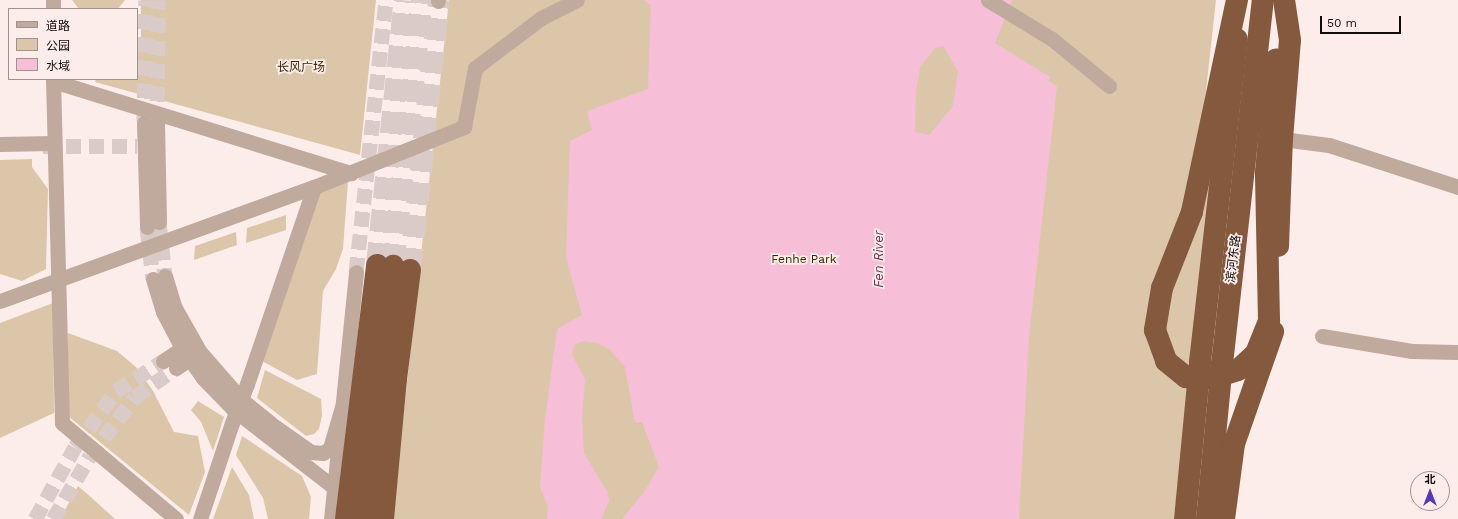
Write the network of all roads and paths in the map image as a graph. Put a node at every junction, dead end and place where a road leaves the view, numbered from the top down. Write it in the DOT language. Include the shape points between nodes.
graph roads {
  1 [pos="577,0"];
  2 [pos="988,0"];
  3 [pos="1237,0"];
  4 [pos="1241,0"];
  5 [pos="1263,0"];
  6 [pos="1284,0"];
  7 [pos="53,80"];
  8 [pos="1109,86"];
  9 [pos="151,123"];
  10 [pos="1282,139"];
  11 [pos="53,143"];
  12 [pos="0,144"];
  13 [pos="351,173"];
  14 [pos="314,187"];
  15 [pos="1458,187"];
  16 [pos="153,224"];
  17 [pos="393,267"];
  18 [pos="356,272"];
  19 [pos="159,277"];
  20 [pos="58,281"];
  21 [pos="0,301"];
  22 [pos="1322,336"];
  23 [pos="191,350"];
  24 [pos="1458,352"];
  25 [pos="163,361"];
  26 [pos="176,368"];
  27 [pos="342,408"];
  28 [pos="335,488"];
  29 [pos="176,519"];
  30 [pos="200,519"];
  31 [pos="332,519"];
  32 [pos="346,519"];
  33 [pos="363,519"];
  34 [pos="383,519"];
  35 [pos="1185,519"];
  36 [pos="1207,519"];
  37 [pos="1224,519"];
  1 -- 13 [label="street" via="541,18 475,68 464,127"];
  2 -- 8 [label="street" via="1052,39"];
  3 -- 6 [label="highway, bridge" via="1192,212 1162,288 1155,330 1166,361 1186,376 1212,378 1238,370 1256,353 1269,320 1266,172"];
  4 -- 35 [label="highway, 滨河东路"];
  5 -- 36 [label="highway, 滨河东路"];
  6 -- 10 [label="highway" via="1290,40"];
  7 -- 11 [label="street"];
  7 -- 13 [label="street"];
  9 -- 16 [label="street" via="146,145"];
  10 -- 15 [label="street" via="1329,145"];
  10 -- 37 [label="highway" via="1278,218 1279,300 1271,342 1234,444"];
  11 -- 12 [label="street"];
  11 -- 20 [label="street"];
  13 -- 14 [label="street"];
  14 -- 20 [label="street"];
  14 -- 30 [label="street, bridge"];
  17 -- 32 [label="highway"];
  17 -- 33 [label="highway"];
  17 -- 34 [label="highway" via="396,379"];
  18 -- 27 [label="street"];
  19 -- 23 [label="street" via="175,308"];
  20 -- 21 [label="street"];
  20 -- 29 [label="street" via="62,423"];
  22 -- 24 [label="street" via="1412,351"];
  23 -- 25 [label="street"];
  23 -- 26 [label="street"];
  23 -- 27 [label="street" via="242,400 311,452 323,453 330,448"];
  23 -- 28 [label="street" via="203,378 233,409"];
  27 -- 28 [label="street"];
  28 -- 31 [label="street"];
}
